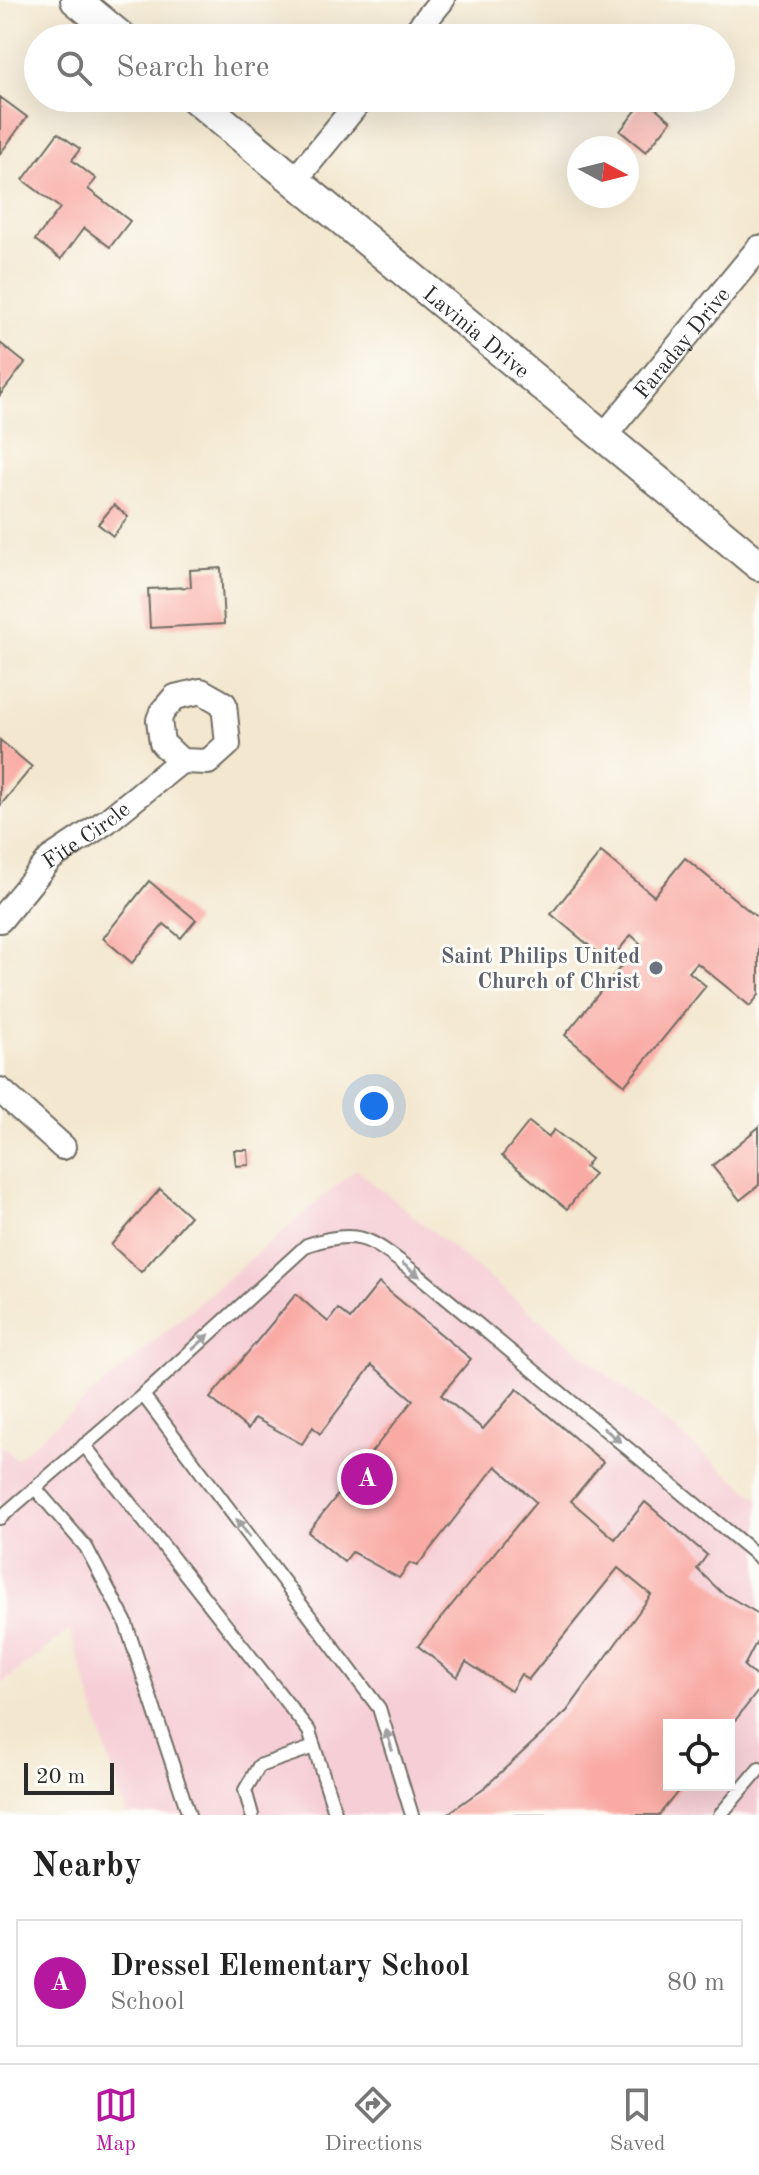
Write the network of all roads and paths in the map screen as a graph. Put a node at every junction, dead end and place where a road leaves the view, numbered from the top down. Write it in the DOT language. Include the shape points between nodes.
graph roads {
  1 [pos="76,0"];
  2 [pos="442,0"];
  3 [pos="105,24"];
  4 [pos="422,24"];
  5 [pos="212,112"];
  6 [pos="351,112"];
  7 [pos="295,180"];
  8 [pos="759,248"];
  9 [pos="605,435"];
  10 [pos="759,565"];
  11 [pos="181,761"];
  12 [pos="0,920"];
  13 [pos="0,1090"];
  14 [pos="63,1147"];
  15 [pos="143,1395"];
  16 [pos="84,1445"];
  17 [pos="35,1488"];
  18 [pos="0,1518"];
  19 [pos="759,1557"];
  20 [pos="314,1747"];
  21 [pos="759,1769"];
  22 [pos="189,1815"];
  23 [pos="252,1815"];
  24 [pos="336,1815"];
  25 [pos="412,1815"];
  26 [pos="720,1815"];
  1 -- 3 [label="street"];
  2 -- 4 [label="street"];
  5 -- 7 [label="street, Lavinia Drive"];
  6 -- 7 [label="street"];
  7 -- 9 [label="street, Lavinia Drive"];
  8 -- 9 [label="street, Faraday Drive"];
  9 -- 10 [label="street, Lavinia Drive"];
  11 -- 12 [label="street, Fite Circle" via="50,859"];
  13 -- 14 [label="street"];
  15 -- 16 [label="lane"];
  15 -- 19 [label="lane, one-way" via="307,1245 352,1235 371,1240 429,1284"];
  25 -- 15 [label="lane, one-way" via="379,1708"];
  16 -- 17 [label="lane"];
  16 -- 20 [label="lane" via="309,1731"];
  17 -- 18 [label="lane"];
  17 -- 22 [label="lane" via="86,1547 125,1621"];
  20 -- 23 [label="lane" via="259,1766 245,1790"];
  20 -- 24 [label="lane"];
  21 -- 26 [label="lane"];
}
